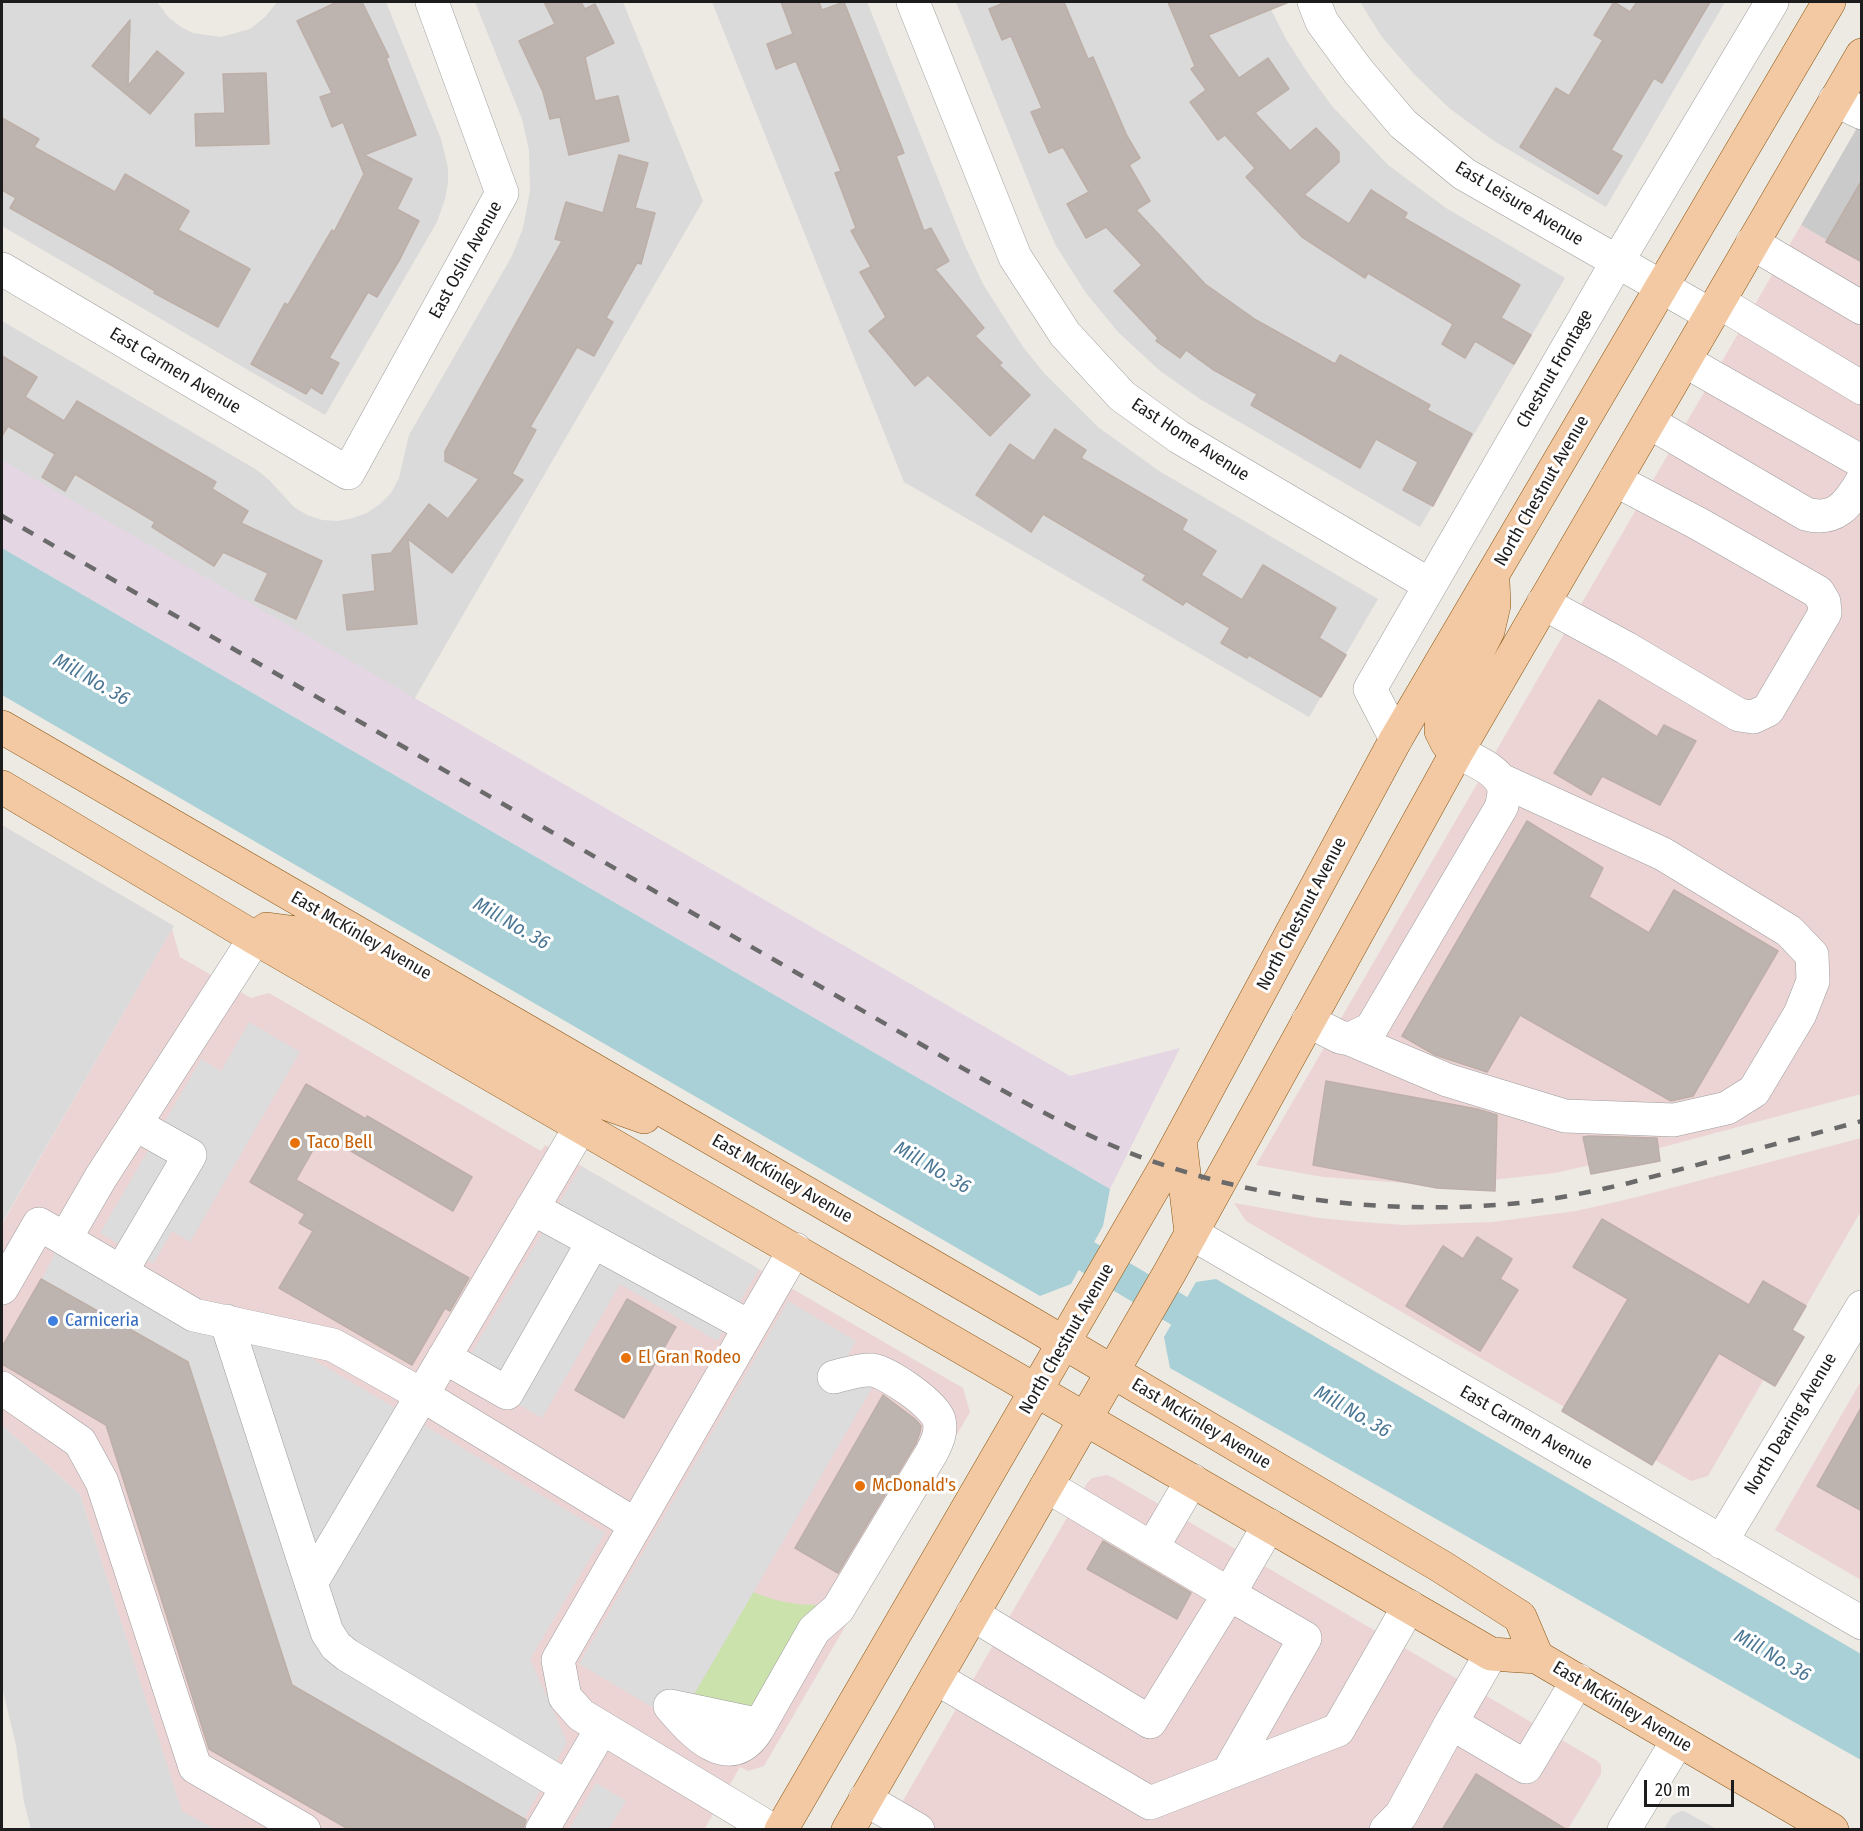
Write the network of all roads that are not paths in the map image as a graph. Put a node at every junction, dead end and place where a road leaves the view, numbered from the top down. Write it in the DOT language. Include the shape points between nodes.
graph roads {
  1 [pos="432,2"];
  2 [pos="913,2"];
  3 [pos="1314,2"];
  4 [pos="1772,2"];
  5 [pos="1829,2"];
  6 [pos="1862,55"];
  7 [pos="1848,107"];
  8 [pos="1752,243"];
  9 [pos="1617,262"];
  10 [pos="2,269"];
  11 [pos="1661,288"];
  12 [pos="1715,308"];
  13 [pos="1862,308"];
  14 [pos="1685,361"];
  15 [pos="1862,388"];
  16 [pos="1649,422"];
  17 [pos="1862,462"];
  18 [pos="348,473"];
  19 [pos="1615,480"];
  20 [pos="1862,481"];
  21 [pos="1492,574"];
  22 [pos="1430,585"];
  23 [pos="1543,603"];
  24 [pos="2,727"];
  25 [pos="1396,739"];
  26 [pos="1457,752"];
  27 [pos="1501,780"];
  28 [pos="2,787"];
  29 [pos="255,938"];
  30 [pos="1308,1021"];
  31 [pos="1350,1039"];
  32 [pos="135,1124"];
  33 [pos="580,1126"];
  34 [pos="1180,1140"];
  35 [pos="720,1144"];
  36 [pos="532,1208"];
  37 [pos="1191,1233"];
  38 [pos="65,1239"];
  39 [pos="593,1242"];
  40 [pos="795,1249"];
  41 [pos="121,1272"];
  42 [pos="2,1288"];
  43 [pos="1862,1307"];
  44 [pos="226,1321"];
  45 [pos="750,1327"];
  46 [pos="1064,1343"];
  47 [pos="444,1357"];
  48 [pos="1112,1371"];
  49 [pos="834,1377"];
  50 [pos="2,1388"];
  51 [pos="1037,1390"];
  52 [pos="422,1395"];
  53 [pos="1086,1418"];
  54 [pos="1192,1480"];
  55 [pos="1047,1486"];
  56 [pos="636,1525"];
  57 [pos="1269,1525"];
  58 [pos="1721,1542"];
  59 [pos="1152,1548"];
  60 [pos="311,1583"];
  61 [pos="1229,1594"];
  62 [pos="1409,1606"];
  63 [pos="972,1614"];
  64 [pos="1862,1623"];
  65 [pos="1491,1654"];
  66 [pos="1537,1657"];
  67 [pos="936,1678"];
  68 [pos="1578,1680"];
  69 [pos="670,1706"];
  70 [pos="1451,1723"];
  71 [pos="602,1728"];
  72 [pos="1678,1740"];
  73 [pos="1229,1771"];
  74 [pos="567,1787"];
  75 [pos="865,1799"];
  76 [pos="304,1830"];
  77 [pos="542,1830"];
  78 [pos="772,1830"];
  79 [pos="781,1830"];
  80 [pos="848,1830"];
  81 [pos="918,1830"];
  82 [pos="1386,1830"];
  83 [pos="1624,1830"];
  84 [pos="1832,1830"];
  1 -- 18 [label="street, East Oslin Avenue" via="502,193"];
  2 -- 22 [label="street, East Home Avenue" via="1015,257 1065,334 1122,396 1179,437"];
  3 -- 9 [label="street, East Leisure Avenue" via="1322,22 1403,124 1464,174"];
  4 -- 9 [label="street, Chestnut Frontage"];
  5 -- 11 [label="main road, North Chestnut Avenue"];
  6 -- 7 [label="main road"];
  7 -- 8 [label="main road"];
  8 -- 12 [label="main road"];
  8 -- 13 [label="street"];
  9 -- 11 [label="street, East Leisure Avenue"];
  9 -- 22 [label="street, Chestnut Frontage"];
  10 -- 18 [label="street, East Carmen Avenue"];
  11 -- 12 [label="street, East Leisure Avenue"];
  11 -- 21 [label="main road, North Chestnut Avenue"];
  12 -- 14 [label="main road"];
  12 -- 15 [label="street, East Leisure Avenue"];
  14 -- 16 [label="main road"];
  14 -- 17 [label="street"];
  16 -- 19 [label="main road"];
  16 -- 20 [label="street" via="1806,514 1819,517 1835,512 1853,496"];
  19 -- 23 [label="main road"];
  19 -- 23 [label="street" via="1818,592 1825,613 1768,710 1753,717 1739,715"];
  21 -- 25 [label="main road, North Chestnut Avenue"];
  21 -- 26 [label="main road" via="1494,605 1488,631 1442,714 1441,731"];
  22 -- 25 [label="street, Chestnut Frontage" via="1370,689"];
  23 -- 26 [label="main road"];
  24 -- 35 [label="main road, East McKinley Avenue"];
  25 -- 34 [label="main road, North Chestnut Avenue"];
  26 -- 27 [label="street"];
  26 -- 30 [label="main road"];
  27 -- 31 [label="street" via="1502,806 1371,1029"];
  27 -- 31 [label="street" via="1663,854 1789,931 1812,955 1813,981 1800,1014 1754,1091 1727,1108 1674,1120 1564,1116 1447,1080"];
  28 -- 29 [label="main road, East McKinley Avenue"];
  29 -- 32 [label="street"];
  29 -- 33 [label="main road, East McKinley Avenue"];
  29 -- 35 [label="main road" via="267,929 297,933 582,1095"];
  30 -- 31 [label="street"];
  30 -- 37 [label="main road"];
  32 -- 38 [label="street"];
  32 -- 41 [label="street" via="190,1155"];
  33 -- 36 [label="street"];
  33 -- 40 [label="main road, East McKinley Avenue"];
  34 -- 37 [label="main road"];
  34 -- 46 [label="main road, North Chestnut Avenue"];
  35 -- 46 [label="main road, East McKinley Avenue"];
  36 -- 39 [label="street"];
  36 -- 47 [label="street"];
  37 -- 48 [label="main road"];
  37 -- 58 [label="street, East Carmen Avenue"];
  38 -- 41 [label="street"];
  38 -- 42 [label="street" via="39,1224"];
  39 -- 45 [label="street"];
  39 -- 47 [label="street" via="507,1393"];
  40 -- 45 [label="street"];
  40 -- 51 [label="main road, East McKinley Avenue"];
  41 -- 44 [label="street" via="194,1315"];
  43 -- 58 [label="street, North Dearing Avenue"];
  44 -- 52 [label="street" via="333,1345"];
  44 -- 60 [label="street"];
  45 -- 56 [label="street"];
  46 -- 48 [label="main road, East McKinley Avenue"];
  46 -- 51 [label="main road, North Chestnut Avenue"];
  47 -- 52 [label="street"];
  48 -- 53 [label="main road"];
  48 -- 66 [label="main road, East McKinley Avenue" via="1520,1617"];
  49 -- 69 [label="street" via="871,1370 902,1385 933,1408 940,1422 932,1452 838,1609 814,1630 752,1737 740,1747 719,1748 706,1742"];
  50 -- 76 [label="street" via="80,1442 102,1482 195,1767"];
  51 -- 53 [label="main road, East McKinley Avenue"];
  51 -- 79 [label="main road, North Chestnut Avenue"];
  52 -- 56 [label="street"];
  52 -- 60 [label="street"];
  53 -- 54 [label="main road, East McKinley Avenue"];
  53 -- 55 [label="main road"];
  54 -- 57 [label="main road, East McKinley Avenue"];
  54 -- 59 [label="street"];
  55 -- 59 [label="street"];
  55 -- 63 [label="main road"];
  56 -- 71 [label="street" via="558,1660 564,1697 581,1715"];
  57 -- 61 [label="street"];
  57 -- 62 [label="main road, East McKinley Avenue"];
  58 -- 64 [label="street, East Carmen Avenue"];
  59 -- 61 [label="street"];
  60 -- 74 [label="street" via="327,1632 347,1655"];
  61 -- 63 [label="street" via="1150,1722"];
  61 -- 73 [label="street" via="1305,1638"];
  62 -- 65 [label="main road, East McKinley Avenue"];
  62 -- 73 [label="street" via="1338,1730"];
  63 -- 67 [label="main road"];
  65 -- 66 [label="main road, East McKinley Avenue"];
  65 -- 70 [label="street"];
  66 -- 68 [label="main road, East McKinley Avenue"];
  67 -- 73 [label="street" via="1150,1803"];
  67 -- 75 [label="main road"];
  68 -- 70 [label="street" via="1526,1767"];
  68 -- 72 [label="main road, East McKinley Avenue"];
  70 -- 82 [label="street" via="1401,1815"];
  71 -- 74 [label="street"];
  71 -- 78 [label="street"];
  72 -- 83 [label="street"];
  72 -- 84 [label="main road, East McKinley Avenue"];
  74 -- 77 [label="street"];
  75 -- 80 [label="main road"];
  75 -- 81 [label="street"];
}
